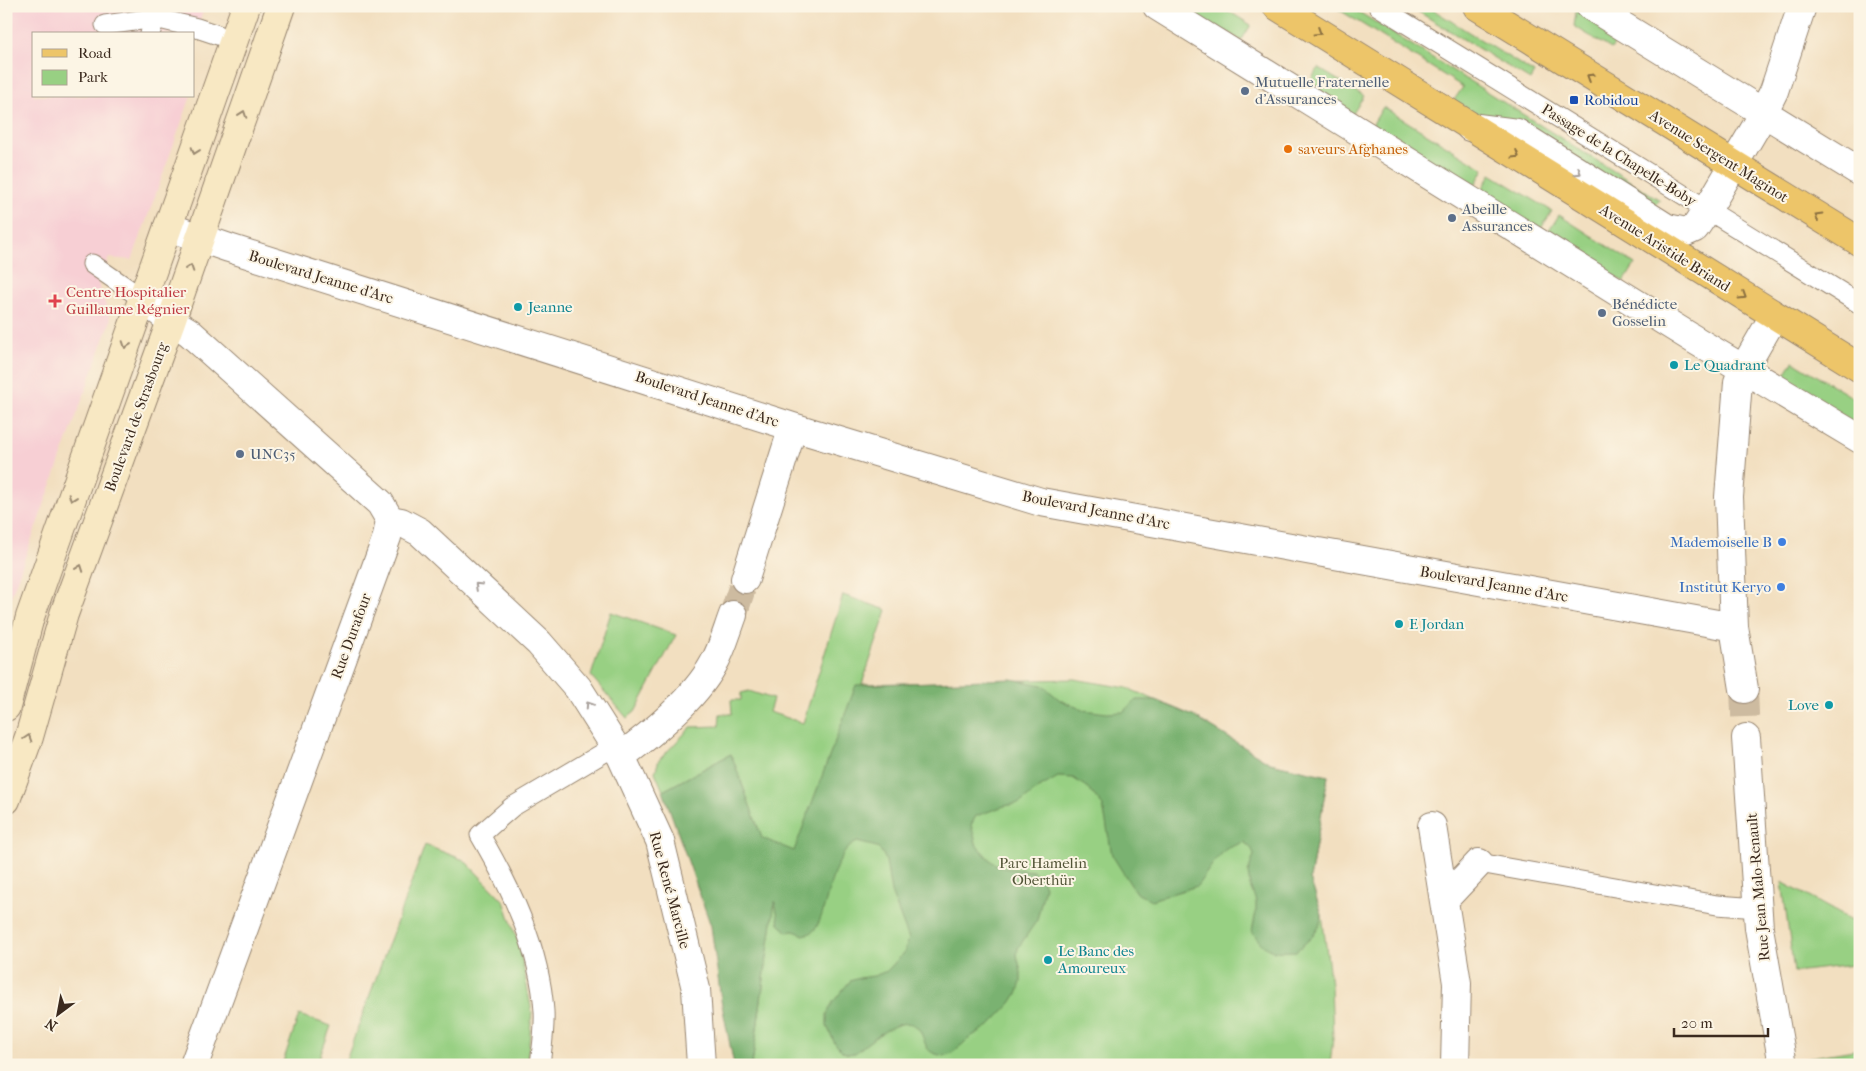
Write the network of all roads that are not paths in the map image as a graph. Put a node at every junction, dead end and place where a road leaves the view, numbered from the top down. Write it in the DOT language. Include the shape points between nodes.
graph roads {
  1 [pos="246,6"];
  2 [pos="281,6"];
  3 [pos="1157,6"];
  4 [pos="1277,6"];
  5 [pos="1378,6"];
  6 [pos="1477,6"];
  7 [pos="1590,6"];
  8 [pos="1802,6"];
  9 [pos="155,19"];
  10 [pos="105,25"];
  11 [pos="233,40"];
  12 [pos="1764,112"];
  13 [pos="1470,127"];
  14 [pos="1733,165"];
  15 [pos="1860,172"];
  16 [pos="1707,210"];
  17 [pos="168,227"];
  18 [pos="200,238"];
  19 [pos="1860,242"];
  20 [pos="92,264"];
  21 [pos="142,299"];
  22 [pos="1860,304"];
  23 [pos="1774,316"];
  24 [pos="171,321"];
  25 [pos="1744,368"];
  26 [pos="1860,368"];
  27 [pos="793,426"];
  28 [pos="1860,439"];
  29 [pos="390,520"];
  30 [pos="745,579"];
  31 [pos="733,615"];
  32 [pos="1734,628"];
  33 [pos="1744,689"];
  34 [pos="6,707"];
  35 [pos="1746,738"];
  36 [pos="618,751"];
  37 [pos="6,800"];
  38 [pos="1432,826"];
  39 [pos="1479,863"];
  40 [pos="1444,900"];
  41 [pos="1758,908"];
  42 [pos="194,1065"];
  43 [pos="540,1065"];
  44 [pos="701,1065"];
  45 [pos="1454,1065"];
  46 [pos="1783,1065"];
  1 -- 11 [label="main road"];
  18 -- 2 [label="main road, Boulevard de Strasbourg, one-way"];
  3 -- 25 [label="street"];
  4 -- 13 [label="main road, Avenue Aristide Briand, one-way"];
  5 -- 16 [label="lane, Passage de la Chapelle-Boby"];
  14 -- 6 [label="main road, Avenue Sergent Maginot, one-way"];
  7 -- 12 [label="street"];
  8 -- 12 [label="street, Avenue Aristide Briand"];
  9 -- 10 [label="lane"];
  9 -- 11 [label="lane"];
  11 -- 17 [label="main road, one-way"];
  12 -- 14 [label="street, Avenue Aristide Briand"];
  12 -- 15 [label="street"];
  13 -- 16 [label="street, Avenue Aristide Briand, one-way" via="1516,133 1667,228 1686,232 1695,228"];
  13 -- 23 [label="main road, Avenue Aristide Briand, one-way"];
  14 -- 16 [label="street, Avenue Aristide Briand"];
  19 -- 14 [label="main road, Avenue Sergent Maginot, one-way"];
  16 -- 22 [label="lane, Passage de la Chapelle-Boby"];
  17 -- 18 [label="street, Boulevard Jeanne d'Arc"];
  17 -- 21 [label="main road"];
  24 -- 18 [label="main road, Boulevard de Strasbourg, one-way"];
  18 -- 27 [label="street, Boulevard Jeanne d'Arc"];
  20 -- 21 [label="lane"];
  21 -- 24 [label="street"];
  21 -- 34 [label="main road, one-way" via="30,617"];
  23 -- 25 [label="street"];
  23 -- 26 [label="main road, Avenue Aristide Briand"];
  24 -- 29 [label="street" via="189,332 380,503"];
  37 -- 24 [label="main road, Boulevard de Strasbourg, one-way" via="31,729 64,614"];
  25 -- 28 [label="street"];
  25 -- 32 [label="street" via="1738,382 1729,497"];
  27 -- 30 [label="street"];
  27 -- 32 [label="street, Boulevard Jeanne d'Arc" via="1041,502"];
  36 -- 29 [label="street, Rue René Marcille, one-way" via="578,688 539,643 420,532"];
  29 -- 42 [label="street, Rue Durafour" via="388,537"];
  31 -- 36 [label="street" via="714,664 701,684 645,737"];
  32 -- 33 [label="street"];
  35 -- 41 [label="street, Rue Jean Malo-Renault"];
  36 -- 43 [label="lane" via="512,808 480,835 516,908 539,977 544,1012"];
  36 -- 44 [label="street, Rue René Marcille" via="662,850 696,989"];
  38 -- 40 [label="street"];
  39 -- 40 [label="street"];
  39 -- 41 [label="lane" via="1717,905"];
  40 -- 45 [label="street" via="1457,984"];
  41 -- 46 [label="street, Rue Jean Malo-Renault"];
}
